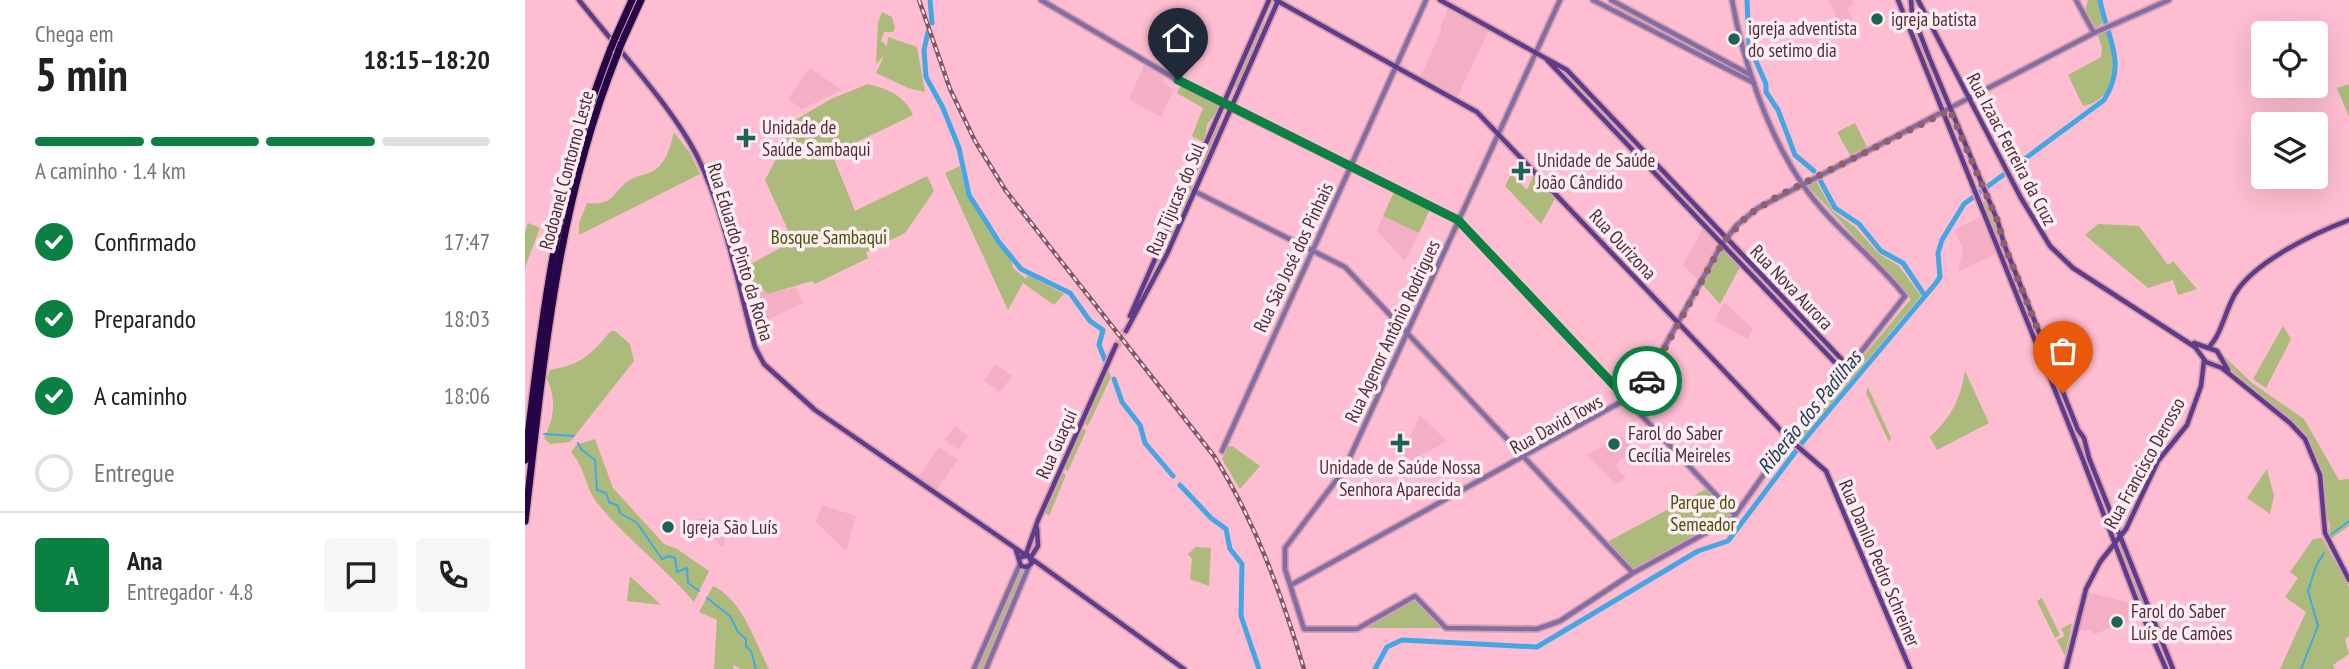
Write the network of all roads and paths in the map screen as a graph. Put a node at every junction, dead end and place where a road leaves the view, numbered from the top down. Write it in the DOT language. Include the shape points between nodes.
graph roads {
  1 [pos="579,0"];
  2 [pos="632,0"];
  3 [pos="641,0"];
  4 [pos="1041,0"];
  5 [pos="1269,0"];
  6 [pos="1426,0"];
  7 [pos="1440,0"];
  8 [pos="1560,0"];
  9 [pos="1593,0"];
  10 [pos="1611,0"];
  11 [pos="1732,0"];
  12 [pos="1898,0"];
  13 [pos="1912,0"];
  14 [pos="2076,0"];
  15 [pos="2169,0"];
  16 [pos="1277,1"];
  17 [pos="1919,3"];
  18 [pos="1912,13"];
  19 [pos="1262,16"];
  20 [pos="1269,20"];
  21 [pos="2094,33"];
  22 [pos="618,41"];
  23 [pos="1535,51"];
  24 [pos="1395,67"];
  25 [pos="1926,70"];
  26 [pos="1934,71"];
  27 [pos="1750,75"];
  28 [pos="1929,77"];
  29 [pos="1937,78"];
  30 [pos="1754,83"];
  31 [pos="1229,90"];
  32 [pos="1236,94"];
  33 [pos="1969,100"];
  34 [pos="1222,104"];
  35 [pos="1230,108"];
  36 [pos="1950,110"];
  37 [pos="1944,113"];
  38 [pos="1216,119"];
  39 [pos="1223,122"];
  40 [pos="1498,132"];
  41 [pos="1959,149"];
  42 [pos="1967,151"];
  43 [pos="1349,168"];
  44 [pos="1193,170"];
  45 [pos="1201,173"];
  46 [pos="1802,185"];
  47 [pos="1193,190"];
  48 [pos="1683,192"];
  49 [pos="1678,197"];
  50 [pos="1458,220"];
  51 [pos="2349,220"];
  52 [pos="1727,238"];
  53 [pos="1163,242"];
  54 [pos="1722,244"];
  55 [pos="1170,246"];
  56 [pos="1312,248"];
  57 [pos="1755,268"];
  58 [pos="1760,273"];
  59 [pos="1751,274"];
  60 [pos="1755,278"];
  61 [pos="2017,278"];
  62 [pos="2010,281"];
  63 [pos="2020,286"];
  64 [pos="2014,289"];
  65 [pos="2223,320"];
  66 [pos="1678,323"];
  67 [pos="1405,331"];
  68 [pos="2179,335"];
  69 [pos="1117,346"];
  70 [pos="2207,348"];
  71 [pos="2219,354"];
  72 [pos="2203,359"];
  73 [pos="2214,365"];
  74 [pos="1849,367"];
  75 [pos="1844,372"];
  76 [pos="2201,386"];
  77 [pos="2243,386"];
  78 [pos="1628,400"];
  79 [pos="531,414"];
  80 [pos="2075,423"];
  81 [pos="2069,426"];
  82 [pos="525,434"];
  83 [pos="1788,437"];
  84 [pos="1222,450"];
  85 [pos="1525,457"];
  86 [pos="525,460"];
  87 [pos="1824,468"];
  88 [pos="2103,491"];
  89 [pos="2096,493"];
  90 [pos="1735,515"];
  91 [pos="525,521"];
  92 [pos="1037,522"];
  93 [pos="2120,537"];
  94 [pos="1033,539"];
  95 [pos="2116,543"];
  96 [pos="1038,546"];
  97 [pos="1016,550"];
  98 [pos="1026,557"];
  99 [pos="1038,565"];
  100 [pos="1030,566"];
  101 [pos="1633,573"];
  102 [pos="2136,576"];
  103 [pos="2130,579"];
  104 [pos="2349,580"];
  105 [pos="1291,586"];
  106 [pos="974,669"];
  107 [pos="986,669"];
  108 [pos="1184,669"];
  109 [pos="1910,669"];
  110 [pos="2066,669"];
  111 [pos="2166,669"];
  112 [pos="2173,669"];
  1 -- 97 [label="main road, Rua Eduardo Pinto da Rocha" via="697,156 764,364 820,413"];
  2 -- 22 [label="highway, Rodoanel Contorno Leste"];
  3 -- 22 [label="highway, Rodoanel Contorno Leste"];
  4 -- 34 [label="street"];
  5 -- 19 [label="main road, Rua Tijucas do Sul"];
  6 -- 24 [label="street, Rua São José dos Pinhais"];
  7 -- 23 [label="main road, Rua Nova Aurora"];
  8 -- 23 [label="street, Rua Agenor Antônio Rodrigues"];
  9 -- 30 [label="street"];
  10 -- 27 [label="street"];
  11 -- 27 [label="street"];
  12 -- 25 [label="main road"];
  13 -- 17 [label="main road"];
  13 -- 18 [label="main road"];
  14 -- 21 [label="street"];
  15 -- 21 [label="street, Rua David Tows"];
  16 -- 20 [label="main road, Rua Tijucas do Sul"];
  16 -- 24 [label="main road, Rua Ourizona"];
  17 -- 18 [label="main road"];
  17 -- 33 [label="main road, Rua Izaac Ferreira da Cruz"];
  18 -- 26 [label="main road"];
  19 -- 20 [label="main road"];
  19 -- 31 [label="main road, Rua Tijucas do Sul"];
  20 -- 32 [label="main road, Rua Tijucas do Sul"];
  21 -- 33 [label="street, Rua David Tows"];
  22 -- 79 [label="highway, Rodoanel Contorno Leste, bridge" via="611,48 589,106 559,216"];
  22 -- 91 [label="highway, Rodoanel Contorno Leste, bridge" via="564,228"];
  23 -- 40 [label="street, Rua Agenor Antônio Rodrigues"];
  23 -- 48 [label="main road, Rua Nova Aurora" via="1567,70"];
  23 -- 49 [label="main road, Rua Nova Aurora"];
  24 -- 40 [label="main road, Rua Ourizona" via="1468,106"];
  24 -- 43 [label="street, Rua São José dos Pinhais"];
  25 -- 26 [label="main road"];
  25 -- 28 [label="main road"];
  26 -- 29 [label="main road"];
  27 -- 30 [label="street"];
  28 -- 29 [label="main road"];
  28 -- 37 [label="main road"];
  29 -- 36 [label="main road"];
  30 -- 46 [label="street"];
  31 -- 32 [label="main road" via="1234,88"];
  31 -- 34 [label="main road, Rua Tijucas do Sul"];
  32 -- 35 [label="main road, Rua Tijucas do Sul"];
  33 -- 36 [label="street, Rua David Tows"];
  33 -- 68 [label="main road, Rua Izaac Ferreira da Cruz" via="2040,232 2060,257"];
  34 -- 35 [label="street"];
  34 -- 38 [label="main road, Rua Tijucas do Sul"];
  35 -- 39 [label="main road, Rua Tijucas do Sul"];
  35 -- 43 [label="street"];
  36 -- 37 [label="street, Rua David Tows"];
  36 -- 42 [label="main road"];
  37 -- 41 [label="main road"];
  37 -- 46 [label="street, Rua David Tows"];
  38 -- 39 [label="main road" via="1217,124"];
  38 -- 44 [label="main road, Rua Tijucas do Sul"];
  39 -- 45 [label="main road, Rua Tijucas do Sul"];
  40 -- 50 [label="street, Rua Agenor Antônio Rodrigues"];
  40 -- 66 [label="main road, Rua Ourizona"];
  41 -- 42 [label="main road"];
  41 -- 62 [label="main road"];
  42 -- 61 [label="main road"];
  43 -- 50 [label="street"];
  43 -- 56 [label="street, Rua São José dos Pinhais"];
  44 -- 45 [label="main road"];
  44 -- 53 [label="main road, Rua Tijucas do Sul"];
  45 -- 47 [label="main road, Rua Tijucas do Sul"];
  46 -- 52 [label="street, Rua David Tows" via="1748,215"];
  46 -- 74 [label="street" via="1904,294"];
  47 -- 55 [label="main road, Rua Tijucas do Sul"];
  47 -- 56 [label="street"];
  48 -- 49 [label="street"];
  48 -- 52 [label="main road, Rua Nova Aurora"];
  49 -- 54 [label="main road, Rua Nova Aurora"];
  50 -- 67 [label="street, Rua Agenor Antônio Rodrigues"];
  50 -- 78 [label="street"];
  51 -- 65 [label="main road" via="2252,273 2233,296"];
  52 -- 54 [label="street, Rua David Tows"];
  52 -- 57 [label="main road, Rua Nova Aurora"];
  53 -- 55 [label="main road"];
  53 -- 55 [label="main road, Rua Tijucas do Sul" via="1125,330"];
  54 -- 59 [label="main road, Rua Nova Aurora"];
  54 -- 66 [label="street, Rua David Tows"];
  56 -- 67 [label="street" via="1356,277"];
  56 -- 84 [label="street, Rua São José dos Pinhais"];
  57 -- 58 [label="main road, Rua Nova Aurora"];
  57 -- 59 [label="main road"];
  58 -- 60 [label="main road"];
  58 -- 74 [label="main road, Rua Nova Aurora"];
  59 -- 60 [label="main road, Rua Nova Aurora"];
  60 -- 75 [label="main road, Rua Nova Aurora"];
  61 -- 62 [label="main road"];
  61 -- 63 [label="main road"];
  62 -- 64 [label="main road"];
  63 -- 64 [label="main road"];
  63 -- 80 [label="main road"];
  64 -- 81 [label="main road"];
  65 -- 70 [label="main road"];
  65 -- 71 [label="main road"];
  66 -- 78 [label="street, Rua David Tows" via="1642,389"];
  66 -- 83 [label="main road, Rua Ourizona"];
  67 -- 85 [label="street"];
  67 -- 105 [label="street, Rua Agenor Antônio Rodrigues" via="1344,470 1288,542 1284,556"];
  68 -- 70 [label="main road, Rua Izaac Ferreira da Cruz"];
  68 -- 72 [label="main road, Rua Izaac Ferreira da Cruz"];
  69 -- 92 [label="main road, Rua Guaçuí"];
  70 -- 71 [label="main road, Rua Izaac Ferreira da Cruz"];
  70 -- 72 [label="main road, Rua Francisco Derosso"];
  71 -- 73 [label="main road, Rua Francisco Derosso"];
  71 -- 77 [label="main road"];
  72 -- 73 [label="main road, Rua Izaac Ferreira da Cruz"];
  72 -- 76 [label="main road, Rua Francisco Derosso"];
  73 -- 76 [label="main road, Rua Francisco Derosso"];
  73 -- 77 [label="main road, Rua Izaac Ferreira da Cruz"];
  74 -- 75 [label="main road"];
  75 -- 83 [label="main road"];
  76 -- 93 [label="main road, Rua Francisco Derosso" via="2187,425 2158,461"];
  77 -- 104 [label="main road" via="2294,427 2311,450 2321,480 2323,530"];
  78 -- 85 [label="street, Rua David Tows"];
  78 -- 90 [label="street"];
  79 -- 82 [label="highway"];
  79 -- 86 [label="highway, Rodoanel Contorno Leste"];
  80 -- 81 [label="main road"];
  80 -- 88 [label="main road"];
  81 -- 89 [label="main road"];
  83 -- 87 [label="main road, Rua Ourizona"];
  83 -- 90 [label="street"];
  85 -- 101 [label="street"];
  85 -- 105 [label="street, Rua David Tows"];
  87 -- 109 [label="main road, Rua Danilo Pedro Schreiner"];
  88 -- 89 [label="main road"];
  88 -- 93 [label="main road"];
  89 -- 95 [label="main road"];
  90 -- 101 [label="street"];
  92 -- 94 [label="main road, Rua Guaçuí"];
  92 -- 96 [label="main road, Rua Guaçuí"];
  93 -- 95 [label="main road, Rua Francisco Derosso"];
  93 -- 102 [label="main road"];
  94 -- 96 [label="main road"];
  94 -- 98 [label="main road, Rua Guaçuí"];
  95 -- 103 [label="main road"];
  95 -- 110 [label="main road, Rua Francisco Derosso" via="2097,567 2084,595"];
  96 -- 98 [label="main road, Rua Guaçuí"];
  97 -- 98 [label="main road, Rua Eduardo Pinto da Rocha"];
  97 -- 98 [label="main road"];
  98 -- 99 [label="main road, Rua Eduardo Pinto da Rocha"];
  98 -- 100 [label="main road"];
  98 -- 100 [label="main road"];
  98 -- 106 [label="street, Rua Guaçuí"];
  99 -- 100 [label="main road"];
  99 -- 108 [label="main road, Rua Eduardo Pinto da Rocha"];
  100 -- 107 [label="street"];
  101 -- 105 [label="street, Rua Agenor Antônio Rodrigues" via="1551,626 1446,628 1415,596 1357,629 1304,629"];
  102 -- 103 [label="main road"];
  102 -- 112 [label="main road"];
  103 -- 111 [label="main road"];
}
